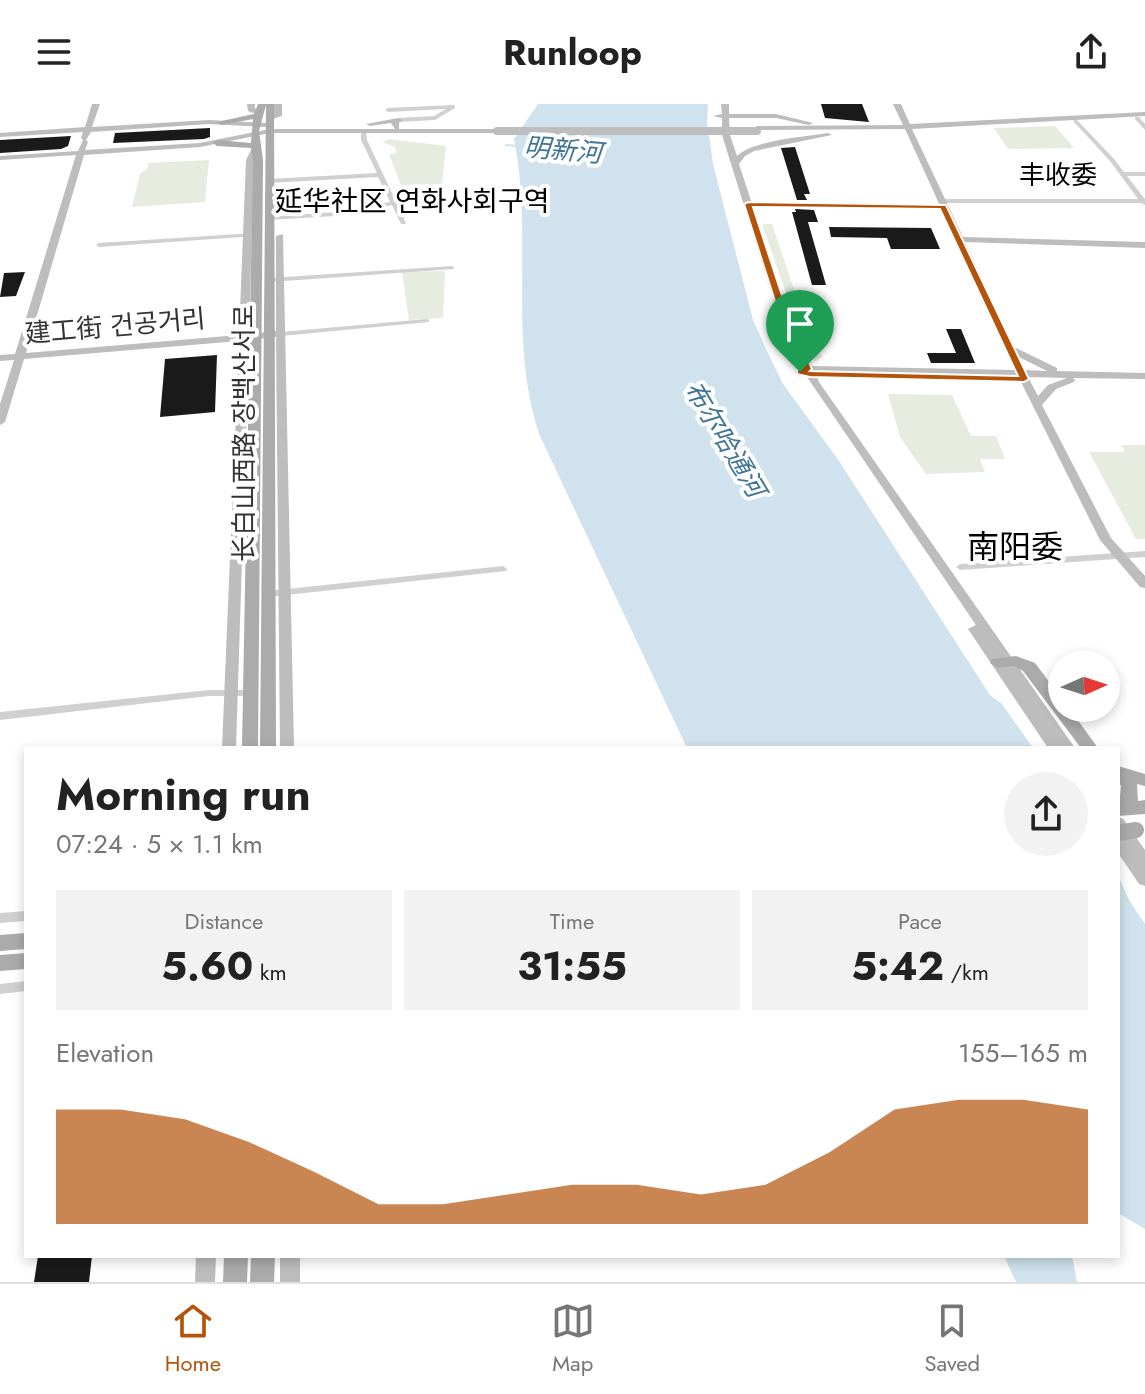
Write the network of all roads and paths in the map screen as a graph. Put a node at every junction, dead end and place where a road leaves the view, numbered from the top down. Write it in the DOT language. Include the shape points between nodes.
graph roads {
  1 [pos="96,104"];
  2 [pos="270,104"];
  3 [pos="278,104"];
  4 [pos="718,104"];
  5 [pos="727,104"];
  6 [pos="890,104"];
  7 [pos="897,104"];
  8 [pos="402,106"];
  9 [pos="456,106"];
  10 [pos="388,110"];
  11 [pos="256,115"];
  12 [pos="764,116"];
  13 [pos="1142,116"];
  14 [pos="720,117"];
  15 [pos="1076,121"];
  16 [pos="221,122"];
  17 [pos="398,124"];
  18 [pos="270,125"];
  19 [pos="905,125"];
  20 [pos="360,128"];
  21 [pos="1145,128"];
  22 [pos="497,129"];
  23 [pos="828,129"];
  24 [pos="810,130"];
  25 [pos="841,133"];
  26 [pos="0,135"];
  27 [pos="86,137"];
  28 [pos="217,143"];
  29 [pos="725,143"];
  30 [pos="773,145"];
  31 [pos="255,148"];
  32 [pos="80,153"];
  33 [pos="0,158"];
  34 [pos="735,164"];
  35 [pos="1123,174"];
  36 [pos="1145,174"];
  37 [pos="380,175"];
  38 [pos="269,181"];
  39 [pos="1144,202"];
  40 [pos="393,203"];
  41 [pos="748,204"];
  42 [pos="942,204"];
  43 [pos="403,223"];
  44 [pos="267,228"];
  45 [pos="958,239"];
  46 [pos="99,245"];
  47 [pos="1145,245"];
  48 [pos="452,268"];
  49 [pos="275,280"];
  50 [pos="427,321"];
  51 [pos="262,336"];
  52 [pos="1010,349"];
  53 [pos="19,357"];
  54 [pos="0,358"];
  55 [pos="806,372"];
  56 [pos="1023,376"];
  57 [pos="1145,376"];
  58 [pos="1070,377"];
  59 [pos="1145,382"];
  60 [pos="1037,404"];
  61 [pos="0,422"];
  62 [pos="1145,554"];
  63 [pos="1120,557"];
  64 [pos="960,567"];
  65 [pos="503,569"];
  66 [pos="1145,584"];
  67 [pos="285,592"];
  68 [pos="268,594"];
  69 [pos="1004,662"];
  70 [pos="231,693"];
  71 [pos="251,693"];
  72 [pos="0,716"];
  73 [pos="229,746"];
  74 [pos="250,746"];
  75 [pos="268,746"];
  76 [pos="287,746"];
  77 [pos="1055,746"];
  78 [pos="1067,746"];
  79 [pos="1089,746"];
  80 [pos="1120,772"];
  81 [pos="1120,773"];
  82 [pos="1145,780"];
  83 [pos="1126,811"];
  84 [pos="1120,843"];
  85 [pos="1145,863"];
  86 [pos="1145,880"];
  87 [pos="24,916"];
  88 [pos="0,918"];
  89 [pos="24,941"];
  90 [pos="0,943"];
  91 [pos="24,961"];
  92 [pos="0,963"];
  93 [pos="24,986"];
  94 [pos="0,989"];
  95 [pos="206,1258"];
  96 [pos="236,1258"];
  97 [pos="263,1258"];
  98 [pos="290,1258"];
  99 [pos="205,1282"];
  100 [pos="235,1282"];
  101 [pos="262,1282"];
  102 [pos="290,1282"];
  1 -- 27 [label="main road"];
  2 -- 18 [label="main road, 长白山西路 장백산서로"];
  3 -- 18 [label="main road, 长白山西路 장백산서로" via="278,116"];
  4 -- 14 [label="main road"];
  5 -- 12 [label="main road"];
  5 -- 14 [label="main road"];
  6 -- 19 [label="main road"];
  7 -- 19 [label="main road"];
  8 -- 9 [label="street"];
  8 -- 10 [label="street"];
  9 -- 17 [label="street" via="435,118"];
  11 -- 16 [label="main road"];
  11 -- 18 [label="main road"];
  11 -- 28 [label="main road"];
  11 -- 31 [label="main road, 长白山西路 장백산서로"];
  12 -- 14 [label="main road"];
  12 -- 23 [label="main road"];
  13 -- 15 [label="main road"];
  13 -- 19 [label="main road"];
  13 -- 21 [label="street"];
  14 -- 24 [label="main road" via="786,119"];
  14 -- 29 [label="main road"];
  15 -- 19 [label="main road"];
  15 -- 35 [label="street"];
  16 -- 27 [label="main road"];
  16 -- 28 [label="main road" via="232,131"];
  17 -- 20 [label="main road"];
  17 -- 22 [label="main road"];
  18 -- 20 [label="main road"];
  18 -- 38 [label="main road, 长白山西路 장백산서로"];
  19 -- 23 [label="main road"];
  19 -- 25 [label="main road"];
  19 -- 42 [label="main road"];
  20 -- 22 [label="main road"];
  20 -- 37 [label="street"];
  22 -- 24 [label="main road, bridge"];
  23 -- 24 [label="main road"];
  24 -- 25 [label="main road"];
  24 -- 29 [label="main road" via="812,135 787,142"];
  25 -- 30 [label="main road"];
  26 -- 27 [label="main road"];
  27 -- 32 [label="main road"];
  28 -- 31 [label="main road"];
  28 -- 32 [label="main road"];
  29 -- 30 [label="main road"];
  29 -- 34 [label="main road"];
  29 -- 55 [label="main road" via="779,324"];
  30 -- 34 [label="main road" via="746,151"];
  31 -- 44 [label="main road, 长白山西路 장백산서로"];
  32 -- 33 [label="main road"];
  32 -- 53 [label="main road"];
  34 -- 41 [label="main road"];
  35 -- 36 [label="street"];
  35 -- 39 [label="street"];
  37 -- 38 [label="street"];
  37 -- 40 [label="street"];
  38 -- 44 [label="main road, 长白山西路 장백산서로"];
  39 -- 42 [label="street"];
  40 -- 43 [label="street"];
  40 -- 44 [label="street"];
  41 -- 42 [label="street"];
  41 -- 55 [label="main road"];
  42 -- 45 [label="main road"];
  44 -- 46 [label="street"];
  44 -- 49 [label="main road, 长白山西路 장백산서로"];
  44 -- 51 [label="main road, 长白山西路 장백산서로"];
  45 -- 47 [label="main road"];
  45 -- 52 [label="main road"];
  48 -- 49 [label="street"];
  49 -- 51 [label="main road, 长白山西路 장백산서로"];
  50 -- 51 [label="street"];
  51 -- 53 [label="main road, 建工街 건공거리"];
  51 -- 67 [label="main road, 长白山西路 장백산서로"];
  51 -- 68 [label="main road, 长白山西路 장백산서로"];
  51 -- 70 [label="main road, 长白山西路 장백산서로"];
  51 -- 71 [label="main road, 长白山西路 장백산서로"];
  52 -- 56 [label="main road"];
  52 -- 58 [label="main road"];
  53 -- 54 [label="main road, 建工街 건공거리"];
  53 -- 61 [label="main road"];
  55 -- 56 [label="main road"];
  55 -- 69 [label="main road"];
  56 -- 58 [label="main road"];
  56 -- 60 [label="main road"];
  57 -- 58 [label="main road"];
  58 -- 59 [label="main road"];
  58 -- 60 [label="main road"];
  60 -- 63 [label="main road" via="1096,524"];
  62 -- 63 [label="street"];
  63 -- 64 [label="street"];
  63 -- 66 [label="main road"];
  65 -- 67 [label="street"];
  67 -- 68 [label="street"];
  67 -- 76 [label="main road, 长白山西路 장백산서로"];
  68 -- 75 [label="main road, 长白山西路 장백산서로"];
  69 -- 77 [label="main road"];
  69 -- 78 [label="main road"];
  69 -- 79 [label="main road" via="1019,662 1034,671"];
  70 -- 71 [label="street"];
  70 -- 72 [label="street"];
  70 -- 73 [label="main road, 长白山西路 장백산서로"];
  71 -- 74 [label="main road, 长白山西路 장백산서로"];
  80 -- 82 [label="main road"];
  81 -- 83 [label="main road" via="1130,786"];
  83 -- 85 [label="main road"];
  84 -- 86 [label="main road"];
  87 -- 88 [label="street"];
  89 -- 90 [label="main road"];
  91 -- 92 [label="main road"];
  93 -- 94 [label="street"];
  95 -- 99 [label="main road"];
  96 -- 100 [label="main road"];
  97 -- 101 [label="main road"];
  98 -- 102 [label="main road"];
}
